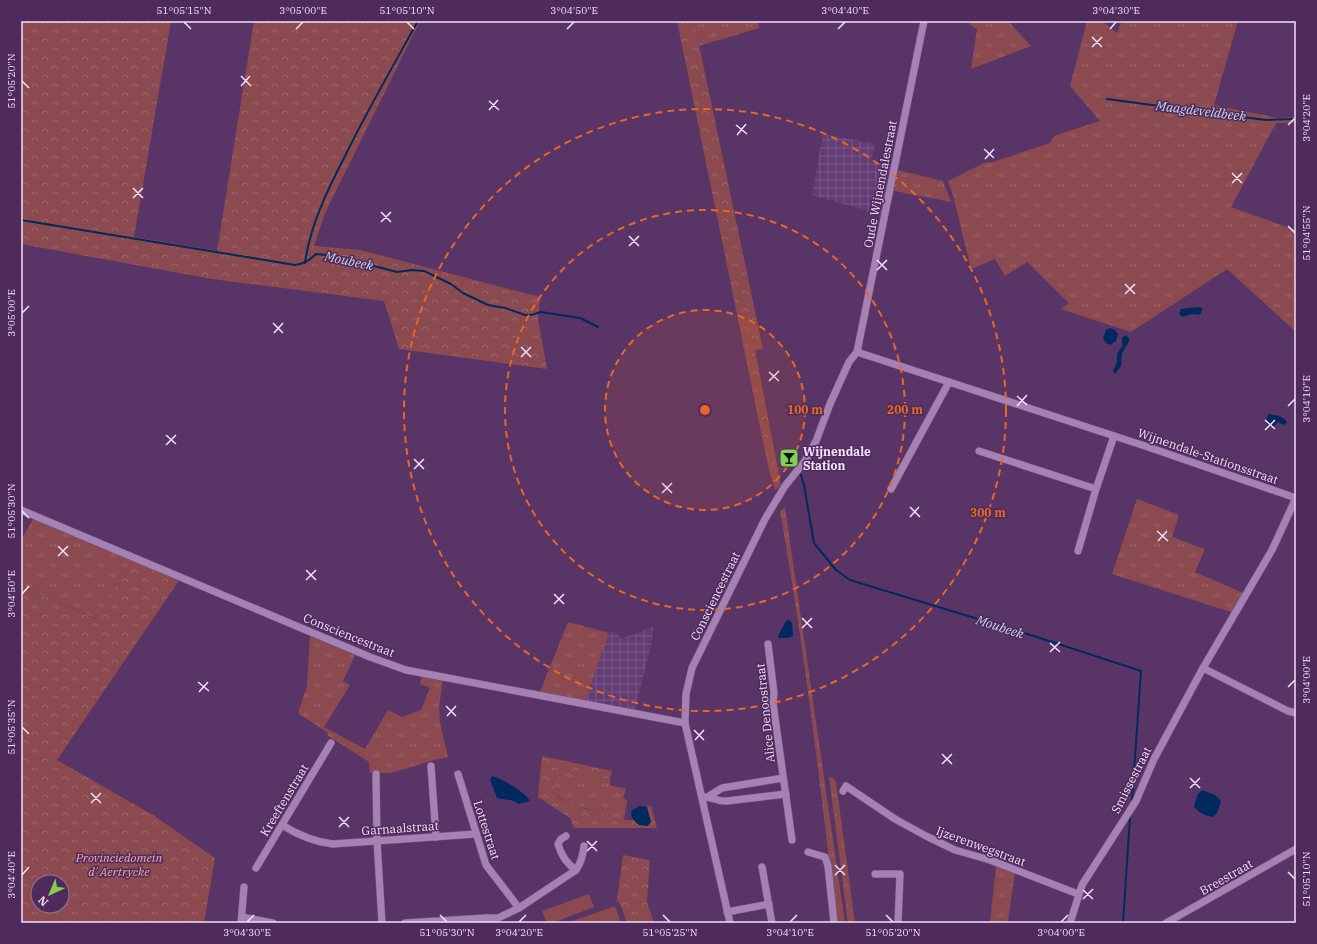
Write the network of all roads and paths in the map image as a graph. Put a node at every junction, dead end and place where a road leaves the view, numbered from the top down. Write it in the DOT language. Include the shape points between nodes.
graph roads {
  1 [pos="924,21"];
  2 [pos="857,352"];
  3 [pos="949,382"];
  4 [pos="1114,436"];
  5 [pos="979,451"];
  6 [pos="891,489"];
  7 [pos="1096,489"];
  8 [pos="1296,498"];
  9 [pos="21,510"];
  10 [pos="1078,551"];
  11 [pos="768,644"];
  12 [pos="1203,668"];
  13 [pos="1296,713"];
  14 [pos="685,723"];
  15 [pos="331,743"];
  16 [pos="431,766"];
  17 [pos="376,774"];
  18 [pos="458,774"];
  19 [pos="783,778"];
  20 [pos="843,791"];
  21 [pos="786,794"];
  22 [pos="706,797"];
  23 [pos="282,825"];
  24 [pos="476,834"];
  25 [pos="566,836"];
  26 [pos="436,837"];
  27 [pos="792,840"];
  28 [pos="378,841"];
  29 [pos="584,846"];
  30 [pos="1296,849"];
  31 [pos="808,852"];
  32 [pos="762,867"];
  33 [pos="256,868"];
  34 [pos="576,870"];
  35 [pos="874,874"];
  36 [pos="244,887"];
  37 [pos="1078,894"];
  38 [pos="769,904"];
  39 [pos="519,908"];
  40 [pos="727,912"];
  41 [pos="241,920"];
  42 [pos="488,920"];
  43 [pos="273,923"];
  44 [pos="382,923"];
  45 [pos="405,923"];
  46 [pos="730,923"];
  47 [pos="772,923"];
  48 [pos="834,923"];
  49 [pos="898,923"];
  50 [pos="1070,923"];
  51 [pos="1166,923"];
  1 -- 2 [label="street, Oude Wijnendalestraat"];
  2 -- 3 [label="street, Wijnendale-Stationsstraat"];
  2 -- 14 [label="street, Consciencestraat" via="849,362 805,461 764,519 692,668 686,694"];
  3 -- 4 [label="street, Wijnendale-Stationsstraat"];
  3 -- 6 [label="street"];
  4 -- 7 [label="street"];
  4 -- 8 [label="street, Wijnendale-Stationsstraat"];
  5 -- 7 [label="street"];
  7 -- 10 [label="street"];
  8 -- 12 [label="street, Smissestraat" via="1272,550"];
  9 -- 14 [label="street, Consciencestraat" via="406,670"];
  11 -- 19 [label="street, Alice Denoostraat"];
  12 -- 13 [label="street"];
  12 -- 37 [label="street, Smissestraat" via="1154,758 1136,801"];
  14 -- 22 [label="street, Consciencestraat"];
  15 -- 23 [label="street, Kreeftenstraat"];
  16 -- 26 [label="street"];
  17 -- 28 [label="street"];
  18 -- 24 [label="street, Lottestraat"];
  19 -- 21 [label="street, Alice Denoostraat"];
  19 -- 22 [label="street, Alice Denoostraat" via="722,788"];
  20 -- 37 [label="street, Ijzerenwegstraat" via="846,786 910,828 955,850 990,860"];
  21 -- 22 [label="street" via="719,802"];
  21 -- 27 [label="street, Alice Denoostraat"];
  22 -- 40 [label="street, Consciencestraat"];
  23 -- 28 [label="street, Garnaalstraat" via="306,838 320,842 333,844"];
  23 -- 33 [label="street, Kreeftenstraat"];
  24 -- 26 [label="street, Garnaalstraat"];
  24 -- 39 [label="street, Lottestraat" via="486,865"];
  25 -- 34 [label="street" via="560,839 558,844 560,852"];
  26 -- 28 [label="street, Garnaalstraat"];
  28 -- 44 [label="street"];
  29 -- 34 [label="street"];
  30 -- 51 [label="street, Breestraat"];
  31 -- 48 [label="street" via="825,857"];
  32 -- 38 [label="street"];
  34 -- 39 [label="street"];
  35 -- 49 [label="street" via="900,874"];
  36 -- 41 [label="street"];
  37 -- 50 [label="street, Smissestraat"];
  38 -- 40 [label="street"];
  38 -- 47 [label="street"];
  39 -- 42 [label="street"];
  40 -- 46 [label="street, Consciencestraat"];
  41 -- 43 [label="street"];
  42 -- 45 [label="street"];
}
